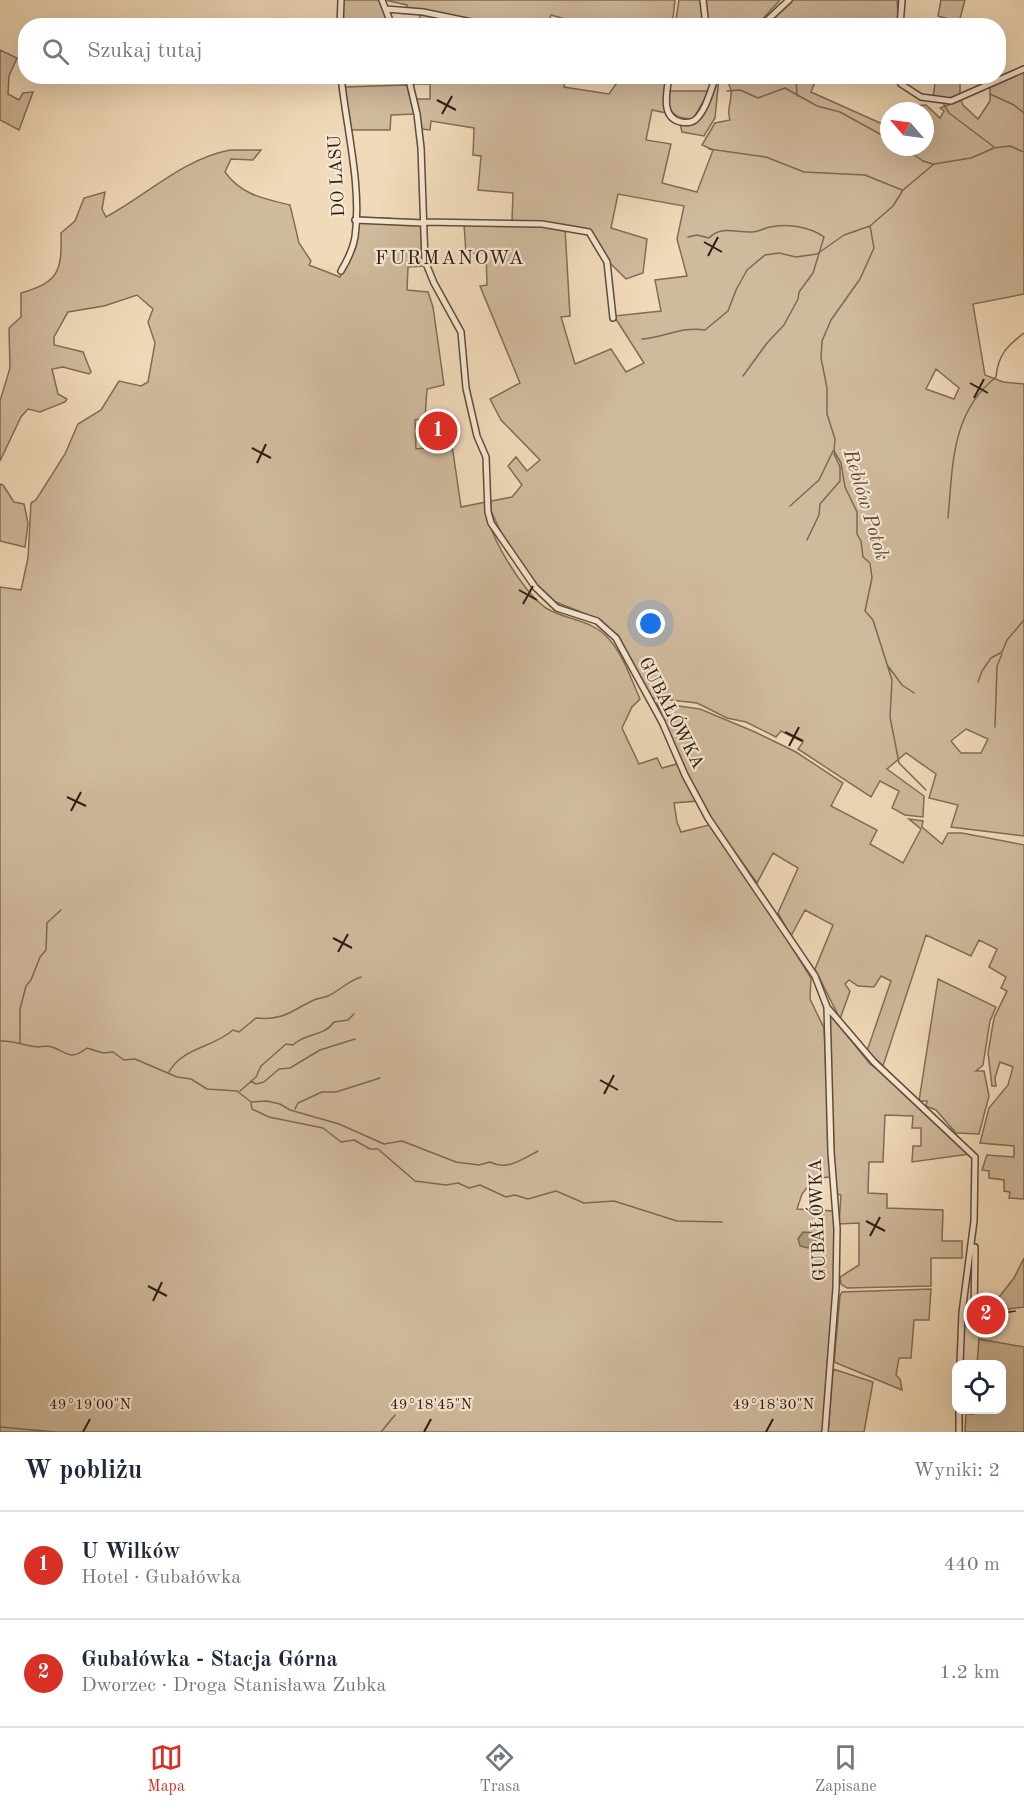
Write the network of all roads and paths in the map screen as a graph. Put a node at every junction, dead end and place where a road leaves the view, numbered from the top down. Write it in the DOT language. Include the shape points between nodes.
graph roads {
  1 [pos="341,0"];
  2 [pos="382,0"];
  3 [pos="703,0"];
  4 [pos="789,0"];
  5 [pos="902,0"];
  6 [pos="386,9"];
  7 [pos="340,18"];
  8 [pos="389,18"];
  9 [pos="452,18"];
  10 [pos="705,18"];
  11 [pos="770,18"];
  12 [pos="901,18"];
  13 [pos="1024,69"];
  14 [pos="1006,77"];
  15 [pos="342,84"];
  16 [pos="410,84"];
  17 [pos="669,84"];
  18 [pos="713,84"];
  19 [pos="901,84"];
  20 [pos="990,84"];
  21 [pos="355,220"];
  22 [pos="423,222"];
  23 [pos="341,271"];
  24 [pos="613,318"];
  25 [pos="827,1006"];
  26 [pos="975,1247"];
  27 [pos="977,1329"];
  28 [pos="960,1360"];
  29 [pos="959,1414"];
  30 [pos="825,1432"];
  31 [pos="959,1432"];
  1 -- 7 [label="street"];
  2 -- 6 [label="street"];
  3 -- 10 [label="street"];
  4 -- 11 [label="street"];
  5 -- 12 [label="street"];
  6 -- 8 [label="street"];
  6 -- 9 [label="street"];
  13 -- 14 [label="street"];
  15 -- 21 [label="street, DO LASU" via="352,147"];
  16 -- 22 [label="street, GUBAŁÓWKA" via="421,148"];
  17 -- 18 [label="street" via="667,112 683,123 700,114"];
  19 -- 20 [label="street" via="921,97 951,101"];
  21 -- 22 [label="street"];
  21 -- 23 [label="street, DO LASU" via="353,247"];
  22 -- 24 [label="street" via="542,224 589,232 607,262"];
  22 -- 25 [label="street, GUBAŁÓWKA" via="425,261 461,332 466,388 486,457 491,523 535,587 557,608 597,621 616,638 708,818 815,976"];
  25 -- 28 [label="street, GUBAŁÓWKA" via="874,1062 975,1157 974,1221"];
  25 -- 30 [label="street, GUBAŁÓWKA" via="837,1229"];
  26 -- 27 [label="street"];
  29 -- 31 [label="street"];
}
